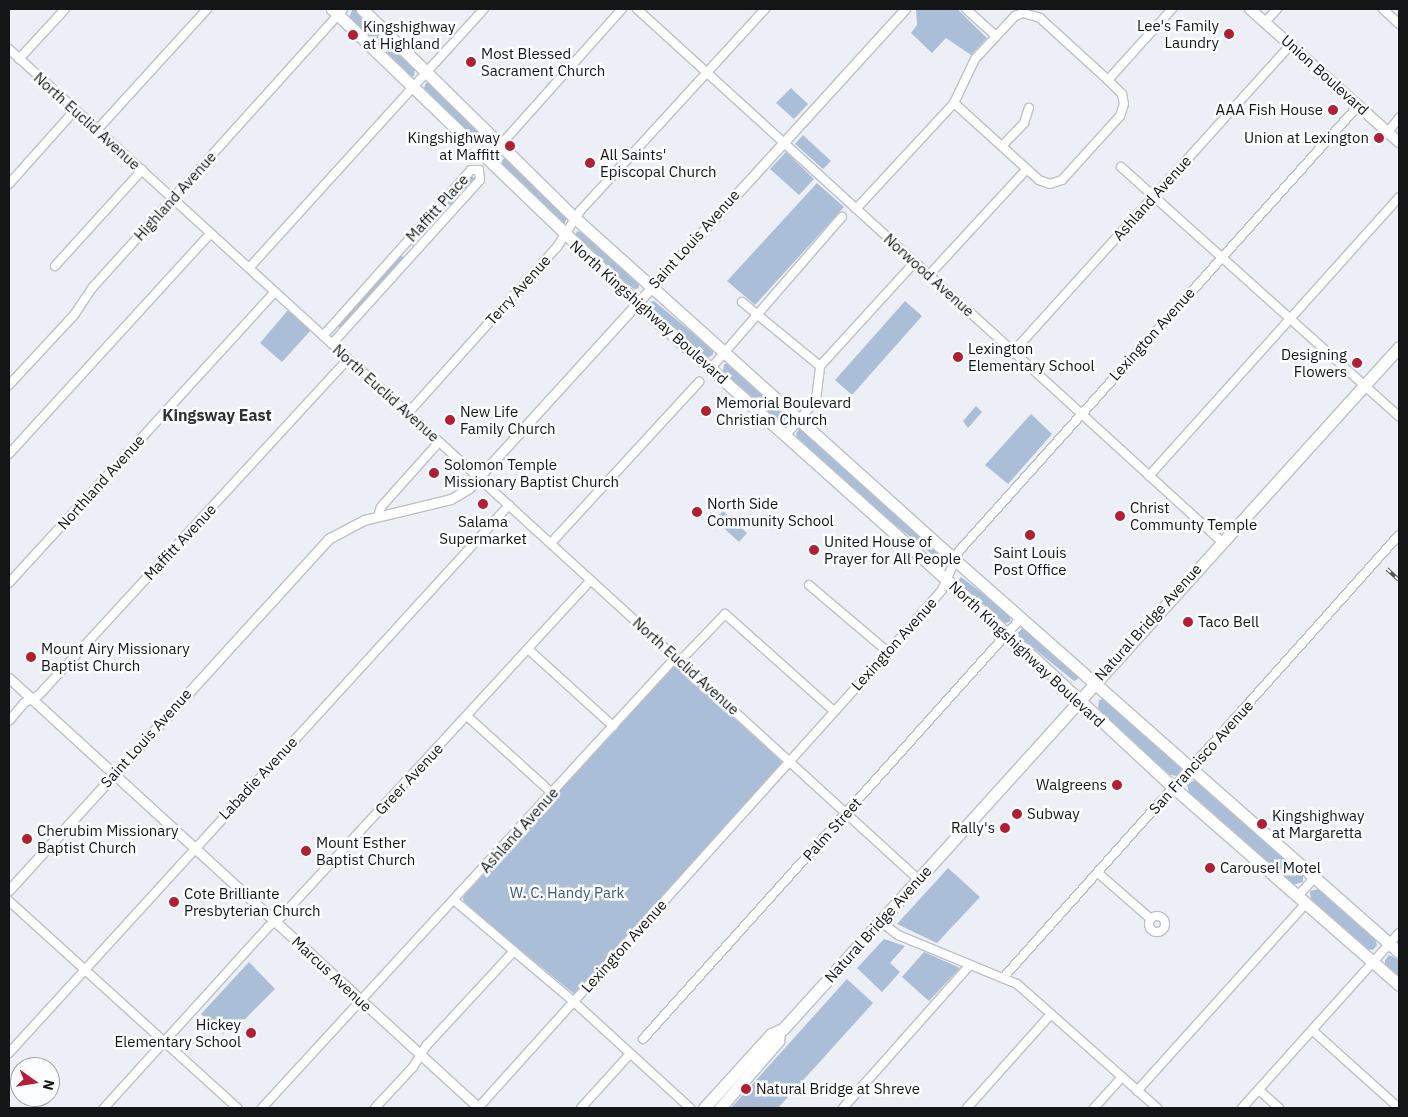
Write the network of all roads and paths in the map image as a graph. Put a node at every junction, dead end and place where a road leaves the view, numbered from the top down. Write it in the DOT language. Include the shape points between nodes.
graph roads {
  1 [pos="65,9"];
  2 [pos="207,9"];
  3 [pos="362,9"];
  4 [pos="484,9"];
  5 [pos="622,9"];
  6 [pos="637,9"];
  7 [pos="765,9"];
  8 [pos="905,9"];
  9 [pos="966,9"];
  10 [pos="1172,9"];
  11 [pos="1250,9"];
  12 [pos="1277,9"];
  13 [pos="1383,9"];
  14 [pos="338,11"];
  15 [pos="1265,22"];
  16 [pos="1399,24"];
  17 [pos="996,36"];
  18 [pos="1290,45"];
  19 [pos="9,49"];
  20 [pos="19,59"];
  21 [pos="427,72"];
  22 [pos="707,72"];
  23 [pos="1108,80"];
  24 [pos="413,87"];
  25 [pos="954,103"];
  26 [pos="1358,106"];
  27 [pos="1029,108"];
  28 [pos="75,110"];
  29 [pos="1399,118"];
  30 [pos="97,130"];
  31 [pos="1388,132"];
  32 [pos="782,142"];
  33 [pos="1399,142"];
  34 [pos="501,144"];
  35 [pos="1002,146"];
  36 [pos="487,160"];
  37 [pos="1121,167"];
  38 [pos="142,170"];
  39 [pos="1026,170"];
  40 [pos="9,184"];
  41 [pos="1154,196"];
  42 [pos="1399,197"];
  43 [pos="172,198"];
  44 [pos="856,209"];
  45 [pos="842,217"];
  46 [pos="575,218"];
  47 [pos="211,233"];
  48 [pos="564,236"];
  49 [pos="1221,257"];
  50 [pos="914,263"];
  51 [pos="55,266"];
  52 [pos="249,268"];
  53 [pos="929,276"];
  54 [pos="651,287"];
  55 [pos="275,292"];
  56 [pos="636,302"];
  57 [pos="742,302"];
  58 [pos="756,313"];
  59 [pos="1289,319"];
  60 [pos="323,336"];
  61 [pos="332,344"];
  62 [pos="1399,348"];
  63 [pos="1013,352"];
  64 [pos="724,353"];
  65 [pos="348,359"];
  66 [pos="820,366"];
  67 [pos="711,368"];
  68 [pos="699,382"];
  69 [pos="1363,384"];
  70 [pos="9,385"];
  71 [pos="408,413"];
  72 [pos="1081,414"];
  73 [pos="1399,416"];
  74 [pos="800,420"];
  75 [pos="786,435"];
  76 [pos="439,442"];
  77 [pos="9,454"];
  78 [pos="1149,476"];
  79 [pos="479,478"];
  80 [pos="509,505"];
  81 [pos="378,516"];
  82 [pos="1399,535"];
  83 [pos="1221,541"];
  84 [pos="551,543"];
  85 [pos="955,560"];
  86 [pos="591,580"];
  87 [pos="946,580"];
  88 [pos="9,583"];
  89 [pos="809,585"];
  90 [pos="1021,618"];
  91 [pos="1008,633"];
  92 [pos="528,649"];
  93 [pos="888,652"];
  94 [pos="678,659"];
  95 [pos="9,678"];
  96 [pos="1094,683"];
  97 [pos="1080,698"];
  98 [pos="32,699"];
  99 [pos="834,711"];
  100 [pos="467,716"];
  101 [pos="9,721"];
  102 [pos="613,726"];
  103 [pos="790,761"];
  104 [pos="1191,768"];
  105 [pos="114,774"];
  106 [pos="1173,788"];
  107 [pos="552,793"];
  108 [pos="846,814"];
  109 [pos="195,847"];
  110 [pos="1098,873"];
  111 [pos="1314,878"];
  112 [pos="919,880"];
  113 [pos="9,890"];
  114 [pos="1302,899"];
  115 [pos="9,900"];
  116 [pos="455,901"];
  117 [pos="1151,919"];
  118 [pos="275,921"];
  119 [pos="880,921"];
  120 [pos="1399,933"];
  121 [pos="1389,944"];
  122 [pos="514,951"];
  123 [pos="1399,952"];
  124 [pos="1373,962"];
  125 [pos="970,965"];
  126 [pos="84,969"];
  127 [pos="1003,978"];
  128 [pos="1399,985"];
  129 [pos="361,1001"];
  130 [pos="574,1002"];
  131 [pos="1051,1014"];
  132 [pos="1312,1030"];
  133 [pos="779,1032"];
  134 [pos="643,1039"];
  135 [pos="164,1042"];
  136 [pos="9,1054"];
  137 [pos="630,1054"];
  138 [pos="420,1055"];
  139 [pos="741,1067"];
  140 [pos="1122,1077"];
  141 [pos="1259,1090"];
  142 [pos="1137,1091"];
  143 [pos="104,1108"];
  144 [pos="237,1108"];
  145 [pos="262,1108"];
  146 [pos="375,1108"];
  147 [pos="479,1108"];
  148 [pos="581,1108"];
  149 [pos="690,1108"];
  150 [pos="704,1108"];
  151 [pos="711,1108"];
  152 [pos="720,1108"];
  153 [pos="843,1108"];
  154 [pos="967,1108"];
  155 [pos="1094,1108"];
  156 [pos="1157,1108"];
  157 [pos="1242,1108"];
  158 [pos="1279,1108"];
  159 [pos="1399,1108"];
  1 -- 20 [label="street"];
  2 -- 30 [label="street"];
  3 -- 21 [label="main road, North Kingshighway Boulevard"];
  4 -- 21 [label="street"];
  5 -- 34 [label="street"];
  6 -- 22 [label="street, Norwood Avenue"];
  7 -- 22 [label="street, Terry Avenue"];
  8 -- 32 [label="street, Saint Louis Avenue"];
  9 -- 17 [label="street"];
  10 -- 23 [label="street"];
  11 -- 15 [label="main road, Union Boulevard"];
  12 -- 15 [label="street"];
  13 -- 16 [label="street"];
  14 -- 24 [label="main road, North Kingshighway Boulevard"];
  14 -- 43 [label="street, Highland Avenue"];
  15 -- 18 [label="main road, Union Boulevard"];
  17 -- 23 [label="street" via="1015,16 1023,13 1040,18"];
  17 -- 25 [label="street" via="975,59"];
  18 -- 26 [label="main road, Union Boulevard"];
  18 -- 41 [label="street, Ashland Avenue"];
  19 -- 20 [label="street, North Euclid Avenue"];
  20 -- 28 [label="street, North Euclid Avenue"];
  21 -- 24 [label="street"];
  21 -- 34 [label="main road, North Kingshighway Boulevard"];
  22 -- 32 [label="street, Norwood Avenue"];
  22 -- 46 [label="street, Terry Avenue"];
  23 -- 39 [label="street" via="1122,94 1124,104 1120,116 1062,180 1050,184"];
  24 -- 36 [label="main road, North Kingshighway Boulevard"];
  24 -- 52 [label="street"];
  25 -- 35 [label="street"];
  25 -- 44 [label="street"];
  26 -- 31 [label="main road, Union Boulevard"];
  26 -- 49 [label="street, Lexington Avenue"];
  27 -- 35 [label="street" via="1024,122"];
  28 -- 30 [label="street, North Euclid Avenue"];
  28 -- 40 [label="street"];
  29 -- 31 [label="street"];
  30 -- 38 [label="street, North Euclid Avenue"];
  31 -- 33 [label="main road, Union Boulevard"];
  32 -- 44 [label="street, Norwood Avenue"];
  32 -- 54 [label="street, Saint Louis Avenue"];
  34 -- 36 [label="street"];
  34 -- 46 [label="main road, North Kingshighway Boulevard"];
  35 -- 39 [label="street"];
  36 -- 48 [label="main road, North Kingshighway Boulevard"];
  37 -- 41 [label="street"];
  38 -- 43 [label="street, North Euclid Avenue"];
  38 -- 51 [label="street"];
  39 -- 53 [label="street"];
  41 -- 49 [label="street"];
  41 -- 63 [label="street, Ashland Avenue"];
  42 -- 59 [label="street"];
  43 -- 47 [label="street, North Euclid Avenue"];
  43 -- 70 [label="street, Highland Avenue"];
  44 -- 50 [label="street, Norwood Avenue"];
  45 -- 58 [label="street"];
  46 -- 48 [label="street, Terry Avenue"];
  46 -- 54 [label="main road, North Kingshighway Boulevard"];
  47 -- 52 [label="street, North Euclid Avenue"];
  47 -- 77 [label="street"];
  48 -- 56 [label="main road, North Kingshighway Boulevard"];
  48 -- 71 [label="street, Terry Avenue"];
  49 -- 59 [label="street"];
  49 -- 72 [label="street, Lexington Avenue"];
  50 -- 53 [label="street, Norwood Avenue"];
  50 -- 66 [label="street"];
  52 -- 55 [label="street, North Euclid Avenue"];
  53 -- 63 [label="street, Norwood Avenue"];
  54 -- 56 [label="street, Saint Louis Avenue"];
  54 -- 64 [label="main road, North Kingshighway Boulevard"];
  55 -- 60 [label="street, North Euclid Avenue"];
  55 -- 88 [label="street, Northland Avenue"];
  56 -- 67 [label="main road, North Kingshighway Boulevard"];
  56 -- 79 [label="street, Saint Louis Avenue"];
  57 -- 58 [label="street"];
  58 -- 64 [label="street"];
  58 -- 66 [label="street"];
  59 -- 69 [label="street"];
  59 -- 78 [label="street"];
  60 -- 61 [label="street, North Euclid Avenue"];
  60 -- 61 [label="street, Maffitt Place" via="471,170 479,170 480,180"];
  61 -- 65 [label="street, North Euclid Avenue"];
  62 -- 69 [label="main road, Natural Bridge Avenue"];
  63 -- 72 [label="street, Norwood Avenue"];
  64 -- 67 [label="street"];
  64 -- 74 [label="main road, North Kingshighway Boulevard"];
  65 -- 71 [label="street, North Euclid Avenue"];
  65 -- 98 [label="street, Maffitt Avenue" via="39,696"];
  66 -- 74 [label="street" via="816,400"];
  67 -- 75 [label="main road, North Kingshighway Boulevard"];
  68 -- 84 [label="street"];
  69 -- 73 [label="street"];
  69 -- 83 [label="main road, Natural Bridge Avenue"];
  71 -- 76 [label="street, North Euclid Avenue"];
  72 -- 78 [label="street, Norwood Avenue"];
  72 -- 85 [label="street, Lexington Avenue" via="959,550"];
  74 -- 75 [label="street"];
  74 -- 85 [label="main road, North Kingshighway Boulevard"];
  75 -- 87 [label="main road, North Kingshighway Boulevard"];
  76 -- 79 [label="street, North Euclid Avenue"];
  76 -- 81 [label="street" via="381,507"];
  78 -- 83 [label="street, Norwood Avenue"];
  79 -- 80 [label="street, North Euclid Avenue"];
  79 -- 81 [label="street, Saint Louis Avenue" via="451,499"];
  80 -- 84 [label="street, North Euclid Avenue"];
  80 -- 109 [label="street, Labadie Avenue"];
  81 -- 105 [label="street, Saint Louis Avenue" via="345,528 316,549"];
  82 -- 104 [label="street, San Francisco Avenue"];
  83 -- 96 [label="main road, Natural Bridge Avenue"];
  84 -- 86 [label="street, North Euclid Avenue"];
  85 -- 87 [label="street, Lexington Avenue"];
  85 -- 90 [label="main road, North Kingshighway Boulevard"];
  86 -- 92 [label="street, Greer Avenue"];
  86 -- 94 [label="street, North Euclid Avenue"];
  87 -- 91 [label="main road, North Kingshighway Boulevard"];
  87 -- 93 [label="street, Lexington Avenue" via="942,590"];
  89 -- 93 [label="street"];
  90 -- 91 [label="street, Palm Street"];
  90 -- 96 [label="main road, North Kingshighway Boulevard"];
  91 -- 97 [label="main road, North Kingshighway Boulevard"];
  91 -- 108 [label="street, Palm Street"];
  92 -- 100 [label="street, Greer Avenue"];
  92 -- 102 [label="street"];
  93 -- 99 [label="street, Lexington Avenue"];
  94 -- 99 [label="street, Ashland Avenue" via="725,614"];
  94 -- 102 [label="street, Ashland Avenue"];
  94 -- 103 [label="street, North Euclid Avenue"];
  95 -- 98 [label="street, Marcus Avenue"];
  96 -- 97 [label="main road, Natural Bridge Avenue"];
  96 -- 104 [label="main road, North Kingshighway Boulevard"];
  97 -- 106 [label="main road, North Kingshighway Boulevard"];
  97 -- 112 [label="main road, Natural Bridge Avenue"];
  98 -- 101 [label="street, Maffitt Avenue"];
  98 -- 105 [label="street, Marcus Avenue"];
  99 -- 103 [label="street, Lexington Avenue"];
  100 -- 107 [label="street"];
  100 -- 118 [label="street, Greer Avenue"];
  102 -- 107 [label="street, Ashland Avenue"];
  103 -- 108 [label="street, North Euclid Avenue"];
  103 -- 130 [label="street, Lexington Avenue"];
  104 -- 106 [label="street, San Francisco Avenue"];
  104 -- 111 [label="main road, North Kingshighway Boulevard"];
  105 -- 109 [label="street, Marcus Avenue"];
  105 -- 113 [label="street, Saint Louis Avenue"];
  106 -- 110 [label="street, San Francisco Avenue"];
  106 -- 114 [label="main road, North Kingshighway Boulevard"];
  107 -- 116 [label="street, Ashland Avenue"];
  108 -- 112 [label="street, North Euclid Avenue"];
  108 -- 134 [label="street, Palm Street"];
  109 -- 118 [label="street, Marcus Avenue"];
  109 -- 126 [label="street, Labadie Avenue"];
  110 -- 117 [label="street"];
  110 -- 127 [label="street, San Francisco Avenue"];
  111 -- 114 [label="street"];
  111 -- 121 [label="main road, North Kingshighway Boulevard"];
  112 -- 119 [label="main road, Natural Bridge Avenue"];
  114 -- 124 [label="main road, North Kingshighway Boulevard"];
  114 -- 142 [label="street"];
  115 -- 126 [label="street"];
  116 -- 122 [label="street"];
  116 -- 129 [label="street, Ashland Avenue"];
  118 -- 129 [label="street, Marcus Avenue"];
  118 -- 135 [label="street, Greer Avenue"];
  119 -- 125 [label="street" via="898,935"];
  119 -- 133 [label="main road, Natural Bridge Avenue"];
  120 -- 121 [label="street"];
  121 -- 123 [label="main road, North Kingshighway Boulevard"];
  121 -- 124 [label="street"];
  122 -- 130 [label="street"];
  122 -- 138 [label="street"];
  124 -- 128 [label="main road, North Kingshighway Boulevard"];
  124 -- 132 [label="street"];
  125 -- 127 [label="street"];
  125 -- 153 [label="street"];
  126 -- 135 [label="street"];
  126 -- 136 [label="street, Labadie Avenue"];
  127 -- 131 [label="street" via="1017,984"];
  129 -- 138 [label="street, Marcus Avenue"];
  129 -- 145 [label="street, Ashland Avenue"];
  130 -- 137 [label="street"];
  130 -- 147 [label="street, Lexington Avenue"];
  131 -- 140 [label="street"];
  131 -- 154 [label="street"];
  132 -- 141 [label="street"];
  132 -- 159 [label="street"];
  133 -- 139 [label="main road, Natural Bridge Avenue" via="771,1034"];
  133 -- 152 [label="main road, Natural Bridge Avenue" via="778,1041"];
  135 -- 143 [label="street, Greer Avenue"];
  135 -- 144 [label="street"];
  137 -- 148 [label="street"];
  137 -- 149 [label="street"];
  138 -- 146 [label="street"];
  138 -- 147 [label="street, Marcus Avenue"];
  139 -- 150 [label="main road, Natural Bridge Avenue"];
  139 -- 151 [label="main road"];
  140 -- 142 [label="street"];
  140 -- 155 [label="street"];
  141 -- 157 [label="street"];
  141 -- 158 [label="street"];
  142 -- 156 [label="street"];
}
